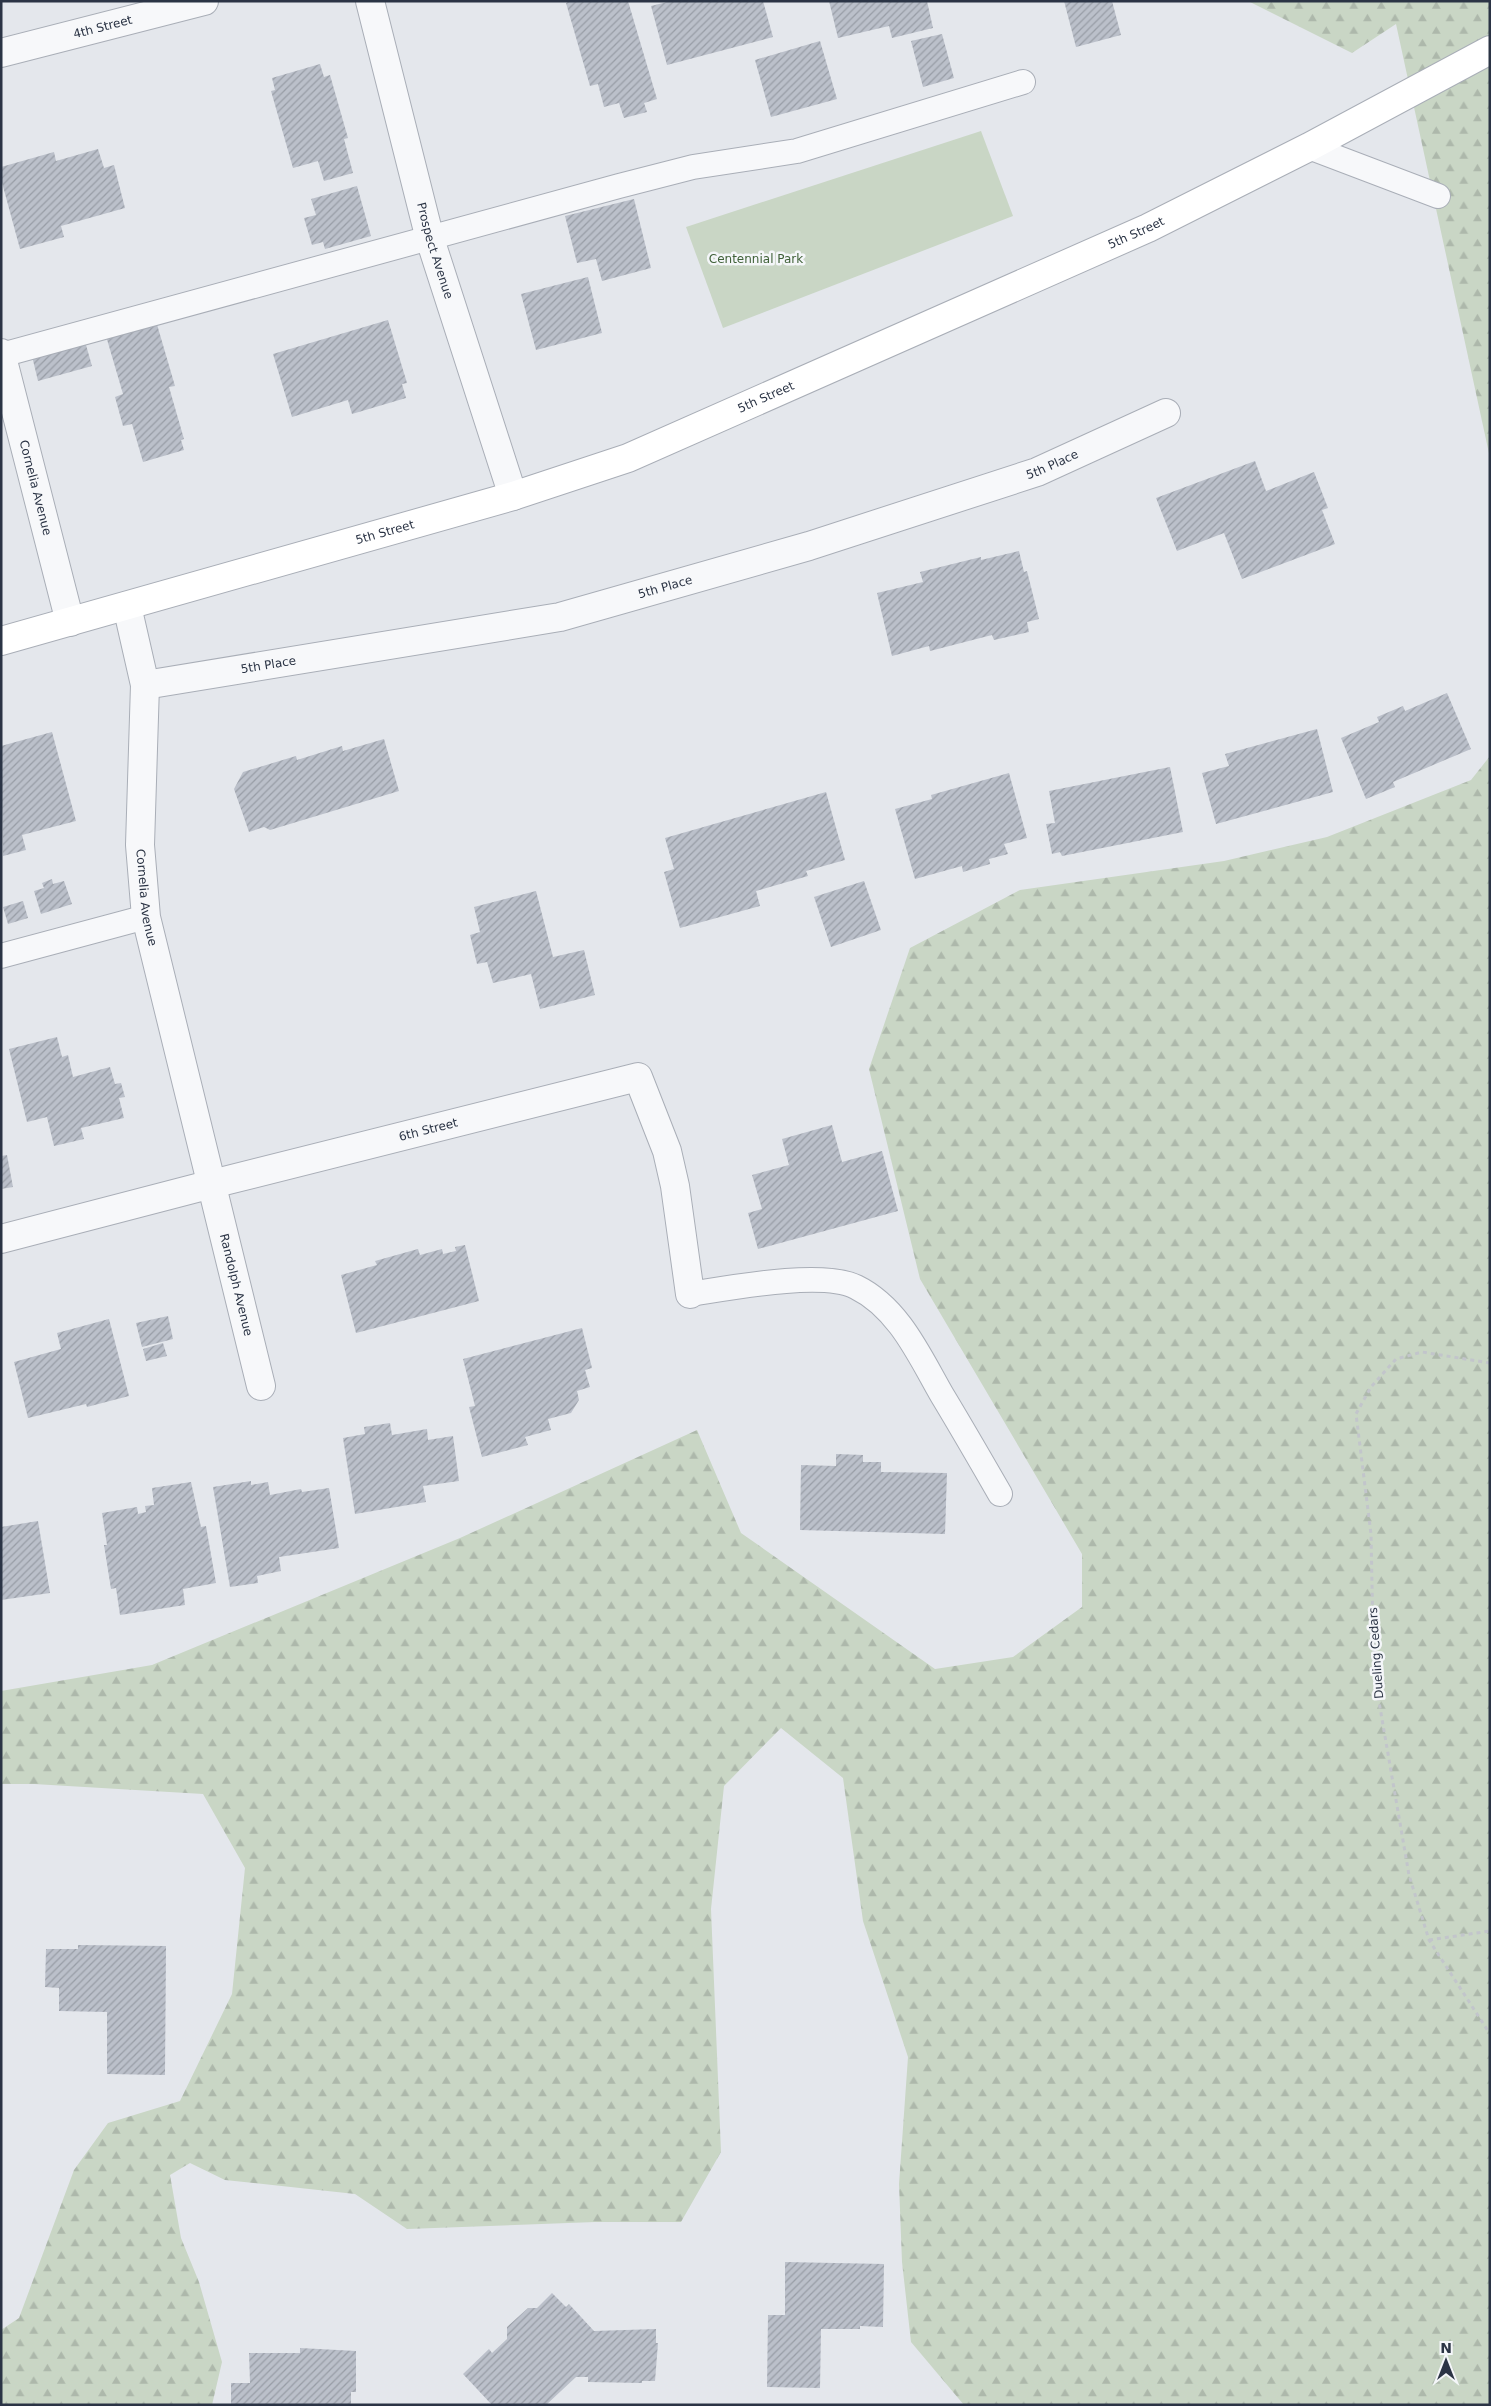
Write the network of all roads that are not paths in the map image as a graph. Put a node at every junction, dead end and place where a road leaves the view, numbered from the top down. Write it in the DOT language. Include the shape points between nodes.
graph roads {
  1 [pos="204,1"];
  2 [pos="370,1"];
  3 [pos="1490,50"];
  4 [pos="1,53"];
  5 [pos="1023,82"];
  6 [pos="1309,147"];
  7 [pos="1438,196"];
  8 [pos="430,239"];
  9 [pos="2,354"];
  10 [pos="1166,413"];
  11 [pos="512,496"];
  12 [pos="127,606"];
  13 [pos="70,622"];
  14 [pos="1,641"];
  15 [pos="145,684"];
  16 [pos="146,917"];
  17 [pos="1,956"];
  18 [pos="212,1184"];
  19 [pos="1,1239"];
  20 [pos="690,1294"];
  21 [pos="262,1386"];
  22 [pos="1000,1494"];
  1 -- 4 [label="street, 4th Street"];
  2 -- 8 [label="street, Prospect Avenue"];
  3 -- 6 [label="main road, 5th Street"];
  5 -- 8 [label="lane" via="797,151 694,167"];
  6 -- 7 [label="lane"];
  6 -- 11 [label="main road, 5th Street" via="1148,228 628,458"];
  8 -- 9 [label="lane"];
  8 -- 11 [label="street, Prospect Avenue"];
  9 -- 13 [label="street, Cornelia Avenue"];
  10 -- 15 [label="street, 5th Place" via="1037,472 809,546 560,617"];
  11 -- 12 [label="main road, 5th Street"];
  12 -- 13 [label="main road, 5th Street"];
  12 -- 15 [label="street, Cornelia Avenue"];
  13 -- 14 [label="main road, 5th Street"];
  15 -- 16 [label="street, Cornelia Avenue" via="140,845"];
  16 -- 17 [label="lane"];
  16 -- 18 [label="street, Cornelia Avenue"];
  18 -- 19 [label="street, 6th Street"];
  18 -- 20 [label="street, 6th Street" via="638,1076 667,1151"];
  18 -- 21 [label="street, Randolph Avenue"];
  20 -- 22 [label="lane" via="766,1282 823,1280 855,1286 879,1302 903,1328"];
}
